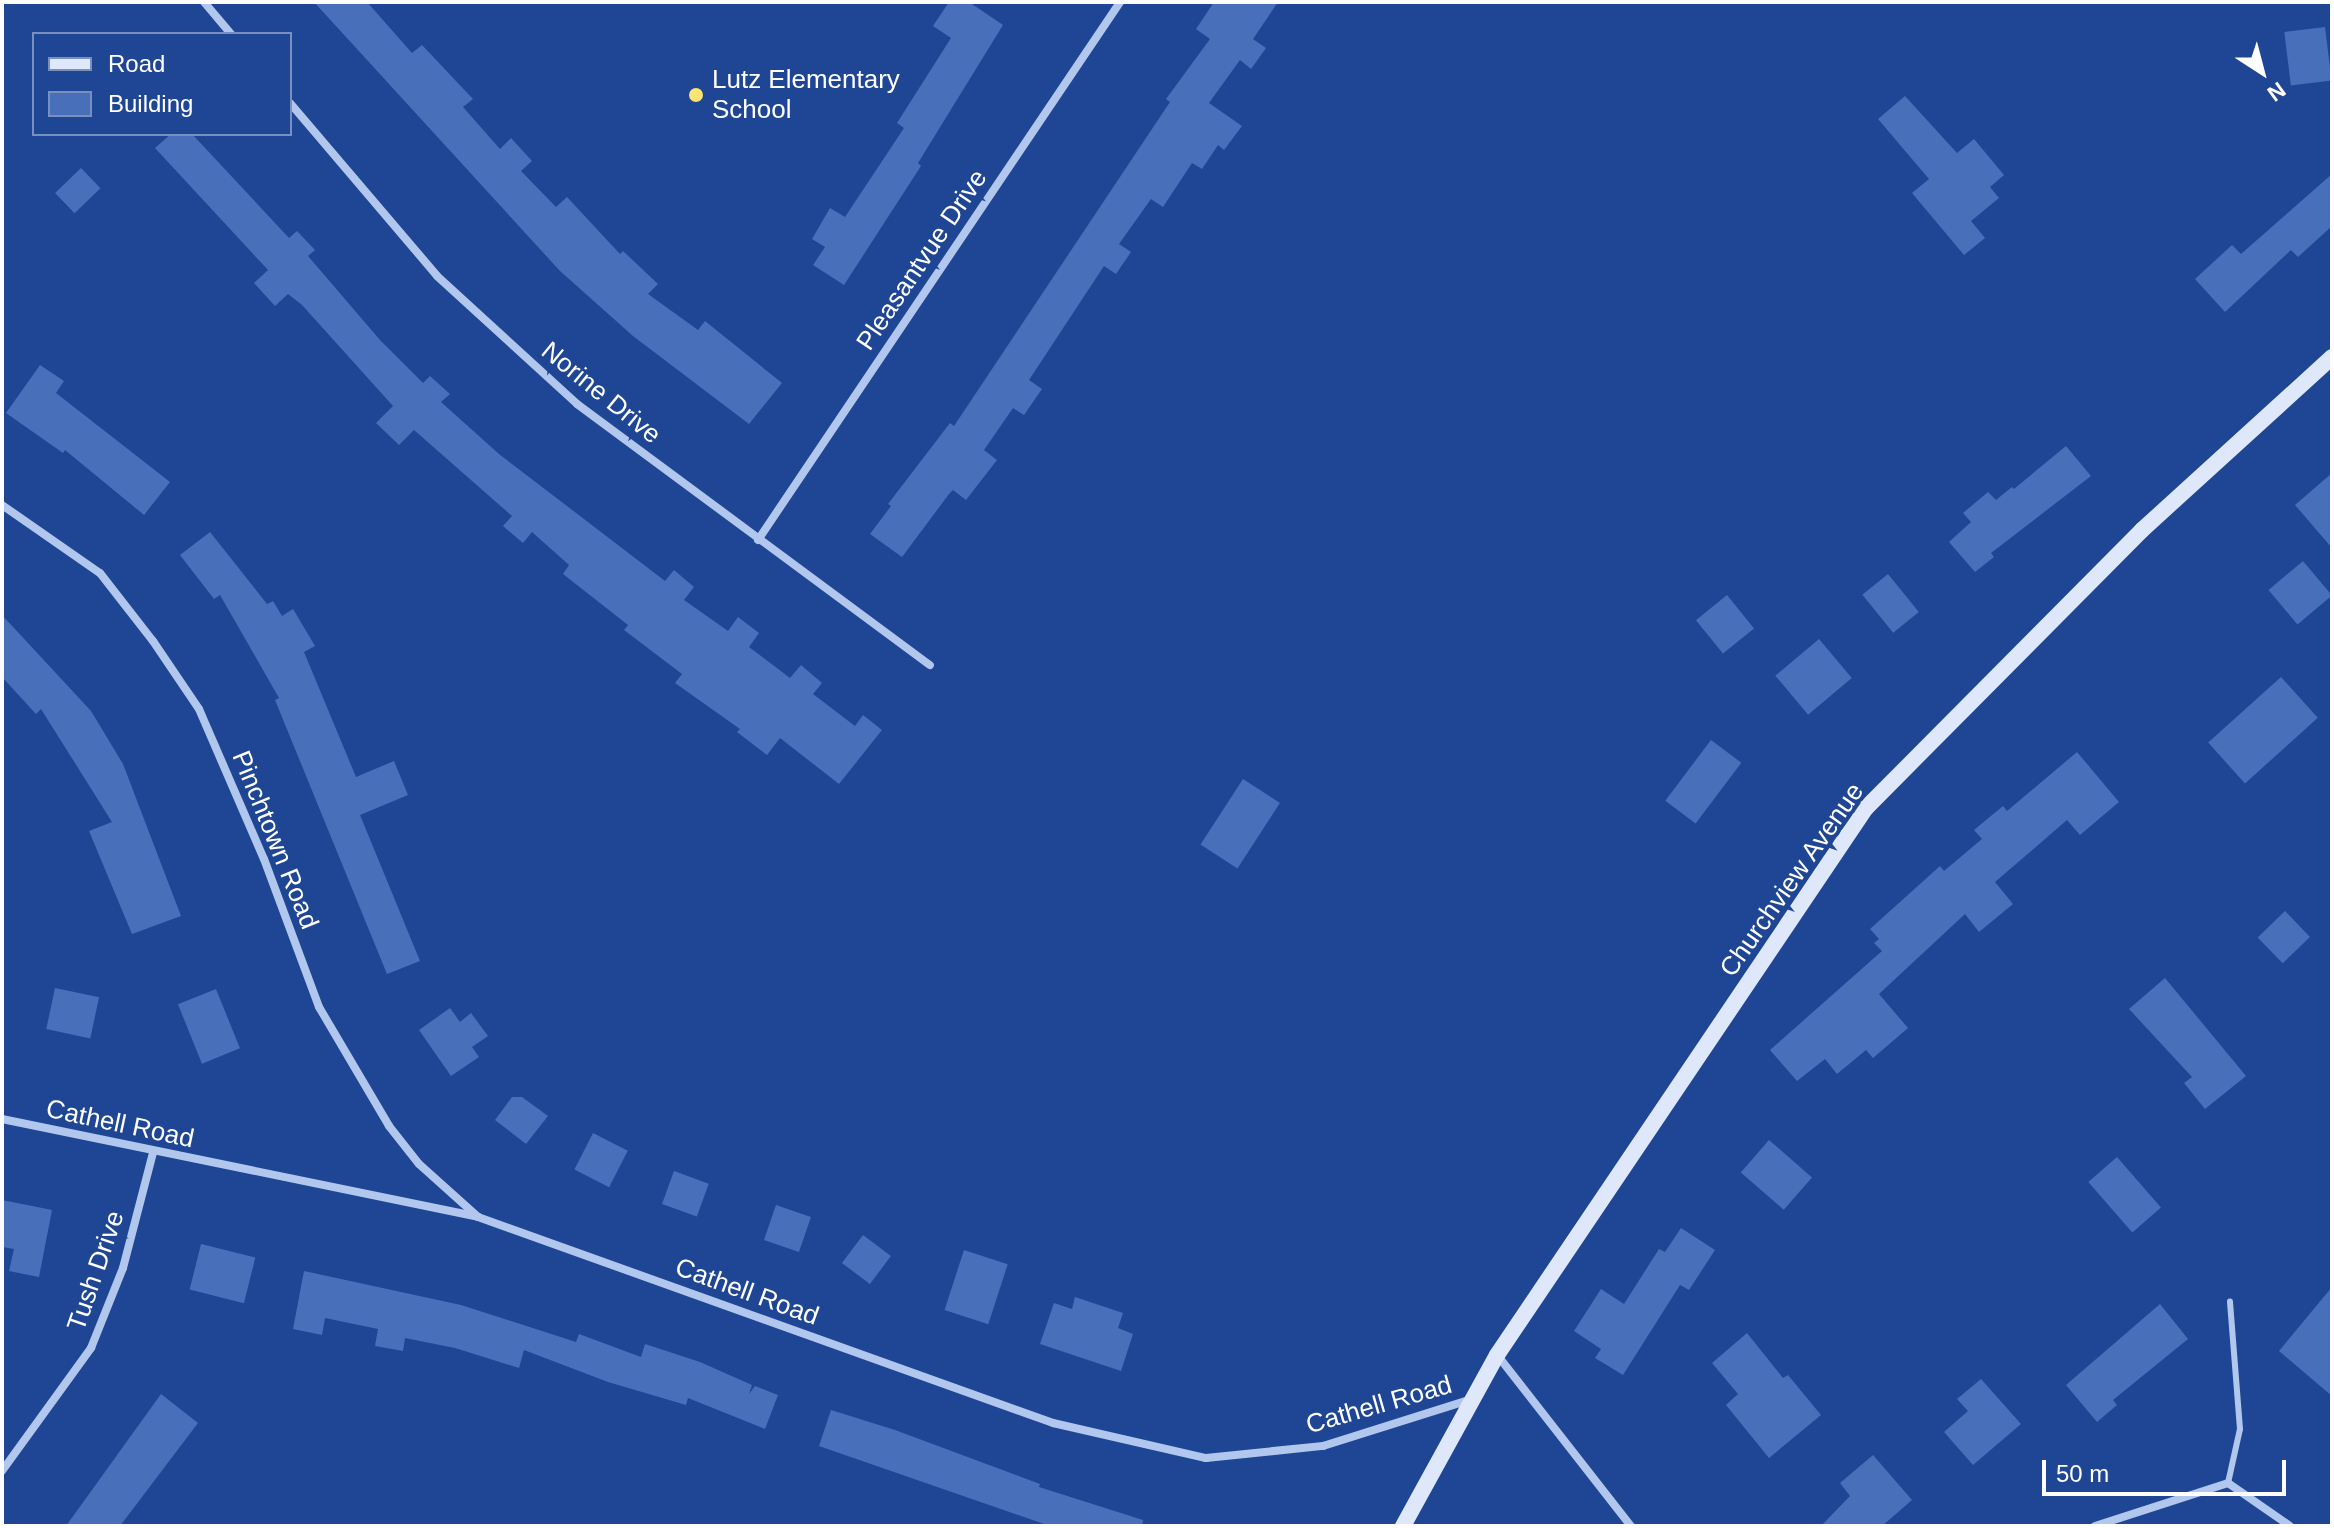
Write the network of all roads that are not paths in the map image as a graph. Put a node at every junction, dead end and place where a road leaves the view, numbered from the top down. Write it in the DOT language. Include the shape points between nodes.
graph roads {
  1 [pos="204,2"];
  2 [pos="1120,2"];
  3 [pos="229,32"];
  4 [pos="292,105"];
  5 [pos="2332,357"];
  6 [pos="2,505"];
  7 [pos="758,540"];
  8 [pos="930,665"];
  9 [pos="2,1119"];
  10 [pos="153,1153"];
  11 [pos="478,1217"];
  12 [pos="2230,1301"];
  13 [pos="1497,1355"];
  14 [pos="1473,1398"];
  15 [pos="2,1471"];
  16 [pos="2228,1483"];
  17 [pos="1403,1526"];
  18 [pos="1631,1526"];
  19 [pos="2095,1526"];
  20 [pos="2290,1526"];
  1 -- 3 [label="street"];
  2 -- 7 [label="street, Pleasantvue Drive"];
  4 -- 7 [label="street, Norine Drive" via="437,276 577,404"];
  5 -- 13 [label="street, Churchview Avenue" via="2142,530 1866,808"];
  6 -- 11 [label="street, Pinchtown Road" via="100,573 199,709 264,859 319,1007 389,1126 419,1164"];
  7 -- 8 [label="street, Norine Drive"];
  9 -- 10 [label="street, Cathell Road"];
  10 -- 11 [label="street, Cathell Road"];
  10 -- 15 [label="street, Tush Drive" via="123,1268 91,1348"];
  11 -- 14 [label="street, Cathell Road" via="1053,1423 1206,1458 1323,1446"];
  12 -- 16 [label="lane" via="2240,1429"];
  13 -- 14 [label="street, Churchview Avenue"];
  13 -- 18 [label="street"];
  14 -- 17 [label="street, Churchview Avenue"];
  16 -- 19 [label="street"];
  16 -- 20 [label="street"];
}
